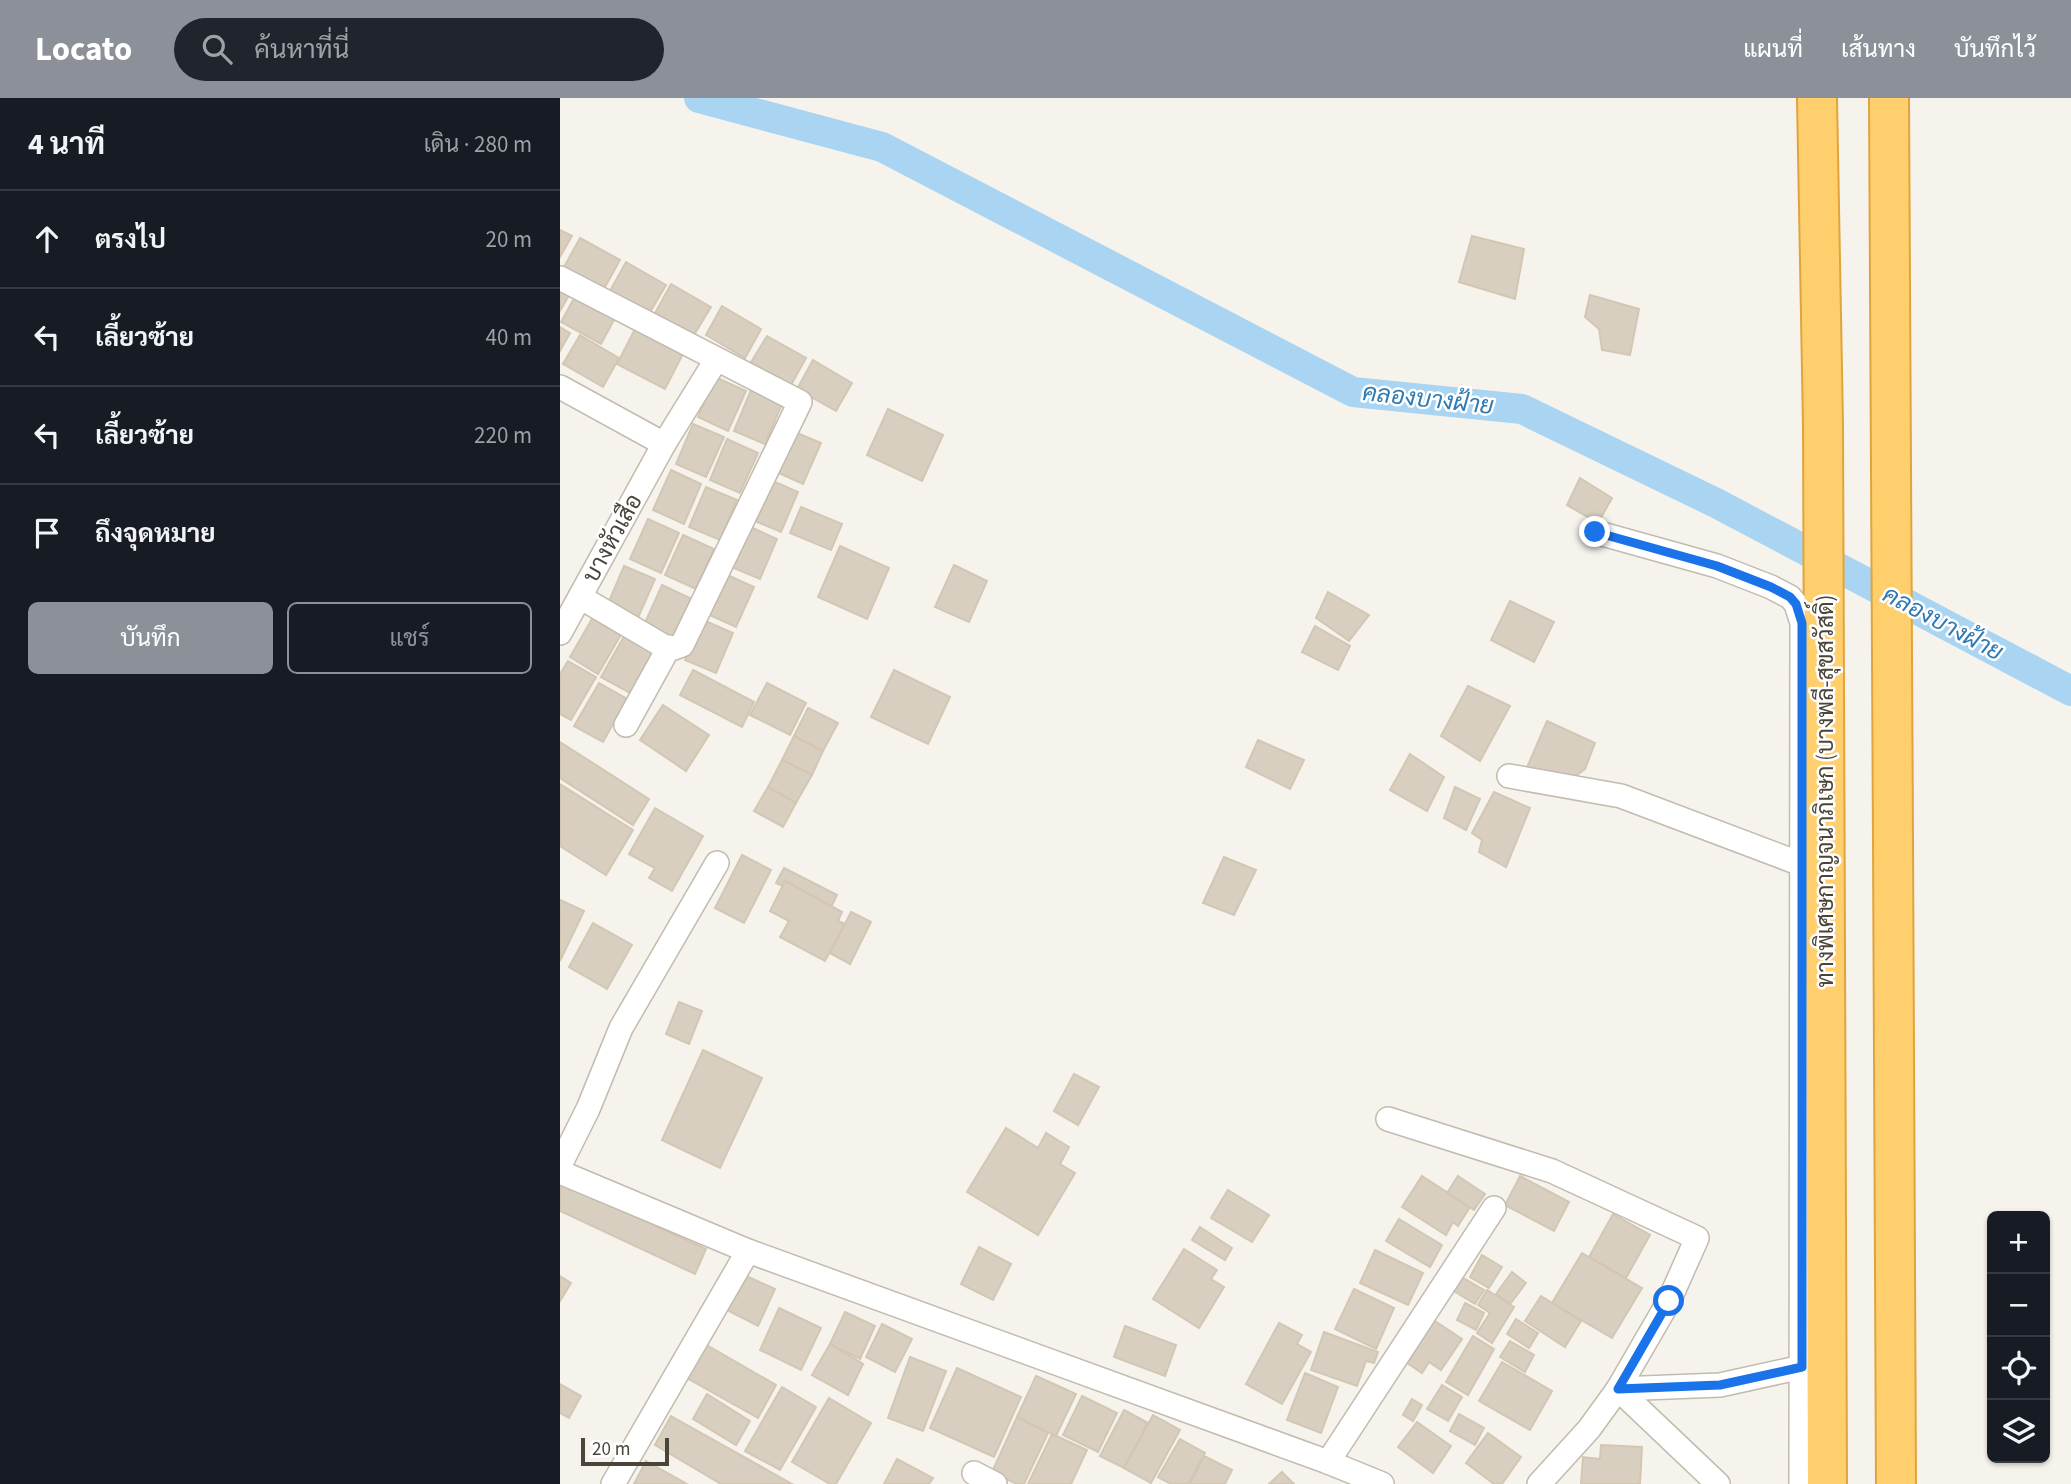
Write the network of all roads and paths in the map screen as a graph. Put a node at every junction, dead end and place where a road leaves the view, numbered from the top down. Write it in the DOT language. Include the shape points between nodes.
graph roads {
  1 [pos="1817,98"];
  2 [pos="1889,98"];
  3 [pos="560,278"];
  4 [pos="716,360"];
  5 [pos="560,387"];
  6 [pos="664,444"];
  7 [pos="1595,532"];
  8 [pos="580,597"];
  9 [pos="560,633"];
  10 [pos="669,648"];
  11 [pos="626,725"];
  12 [pos="1509,776"];
  13 [pos="717,863"];
  14 [pos="1801,863"];
  15 [pos="1388,1119"];
  16 [pos="560,1165"];
  17 [pos="560,1172"];
  18 [pos="1494,1208"];
  19 [pos="748,1251"];
  20 [pos="1802,1367"];
  21 [pos="1618,1389"];
  22 [pos="1328,1462"];
  23 [pos="974,1473"];
  24 [pos="613,1484"];
  25 [pos="995,1484"];
  26 [pos="1382,1484"];
  27 [pos="1539,1484"];
  28 [pos="1718,1484"];
  29 [pos="1801,1484"];
  30 [pos="1827,1484"];
  31 [pos="1896,1484"];
  1 -- 30 [label="highway, ทางพิเศษกาญจนาภิเษก (บางพลี-สุขสวัสดิ์)" via="1823,425"];
  2 -- 31 [label="highway"];
  3 -- 4 [label="street"];
  4 -- 6 [label="street, บางหัวเสือ"];
  4 -- 10 [label="street" via="800,402 682,645"];
  5 -- 6 [label="street"];
  6 -- 8 [label="street, บางหัวเสือ"];
  7 -- 14 [label="street" via="1717,566 1771,587 1796,604 1802,623"];
  8 -- 9 [label="street, บางหัวเสือ"];
  8 -- 10 [label="street"];
  10 -- 11 [label="street"];
  12 -- 14 [label="street" via="1621,796"];
  13 -- 16 [label="street" via="621,1028"];
  14 -- 20 [label="street"];
  15 -- 21 [label="street" via="1552,1171 1698,1238 1669,1301"];
  17 -- 19 [label="street"];
  18 -- 22 [label="street"];
  19 -- 22 [label="street"];
  19 -- 24 [label="street"];
  20 -- 21 [label="street" via="1720,1385"];
  20 -- 29 [label="street"];
  21 -- 27 [label="street"];
  21 -- 28 [label="street"];
  22 -- 26 [label="street"];
  23 -- 25 [label="street"];
}
